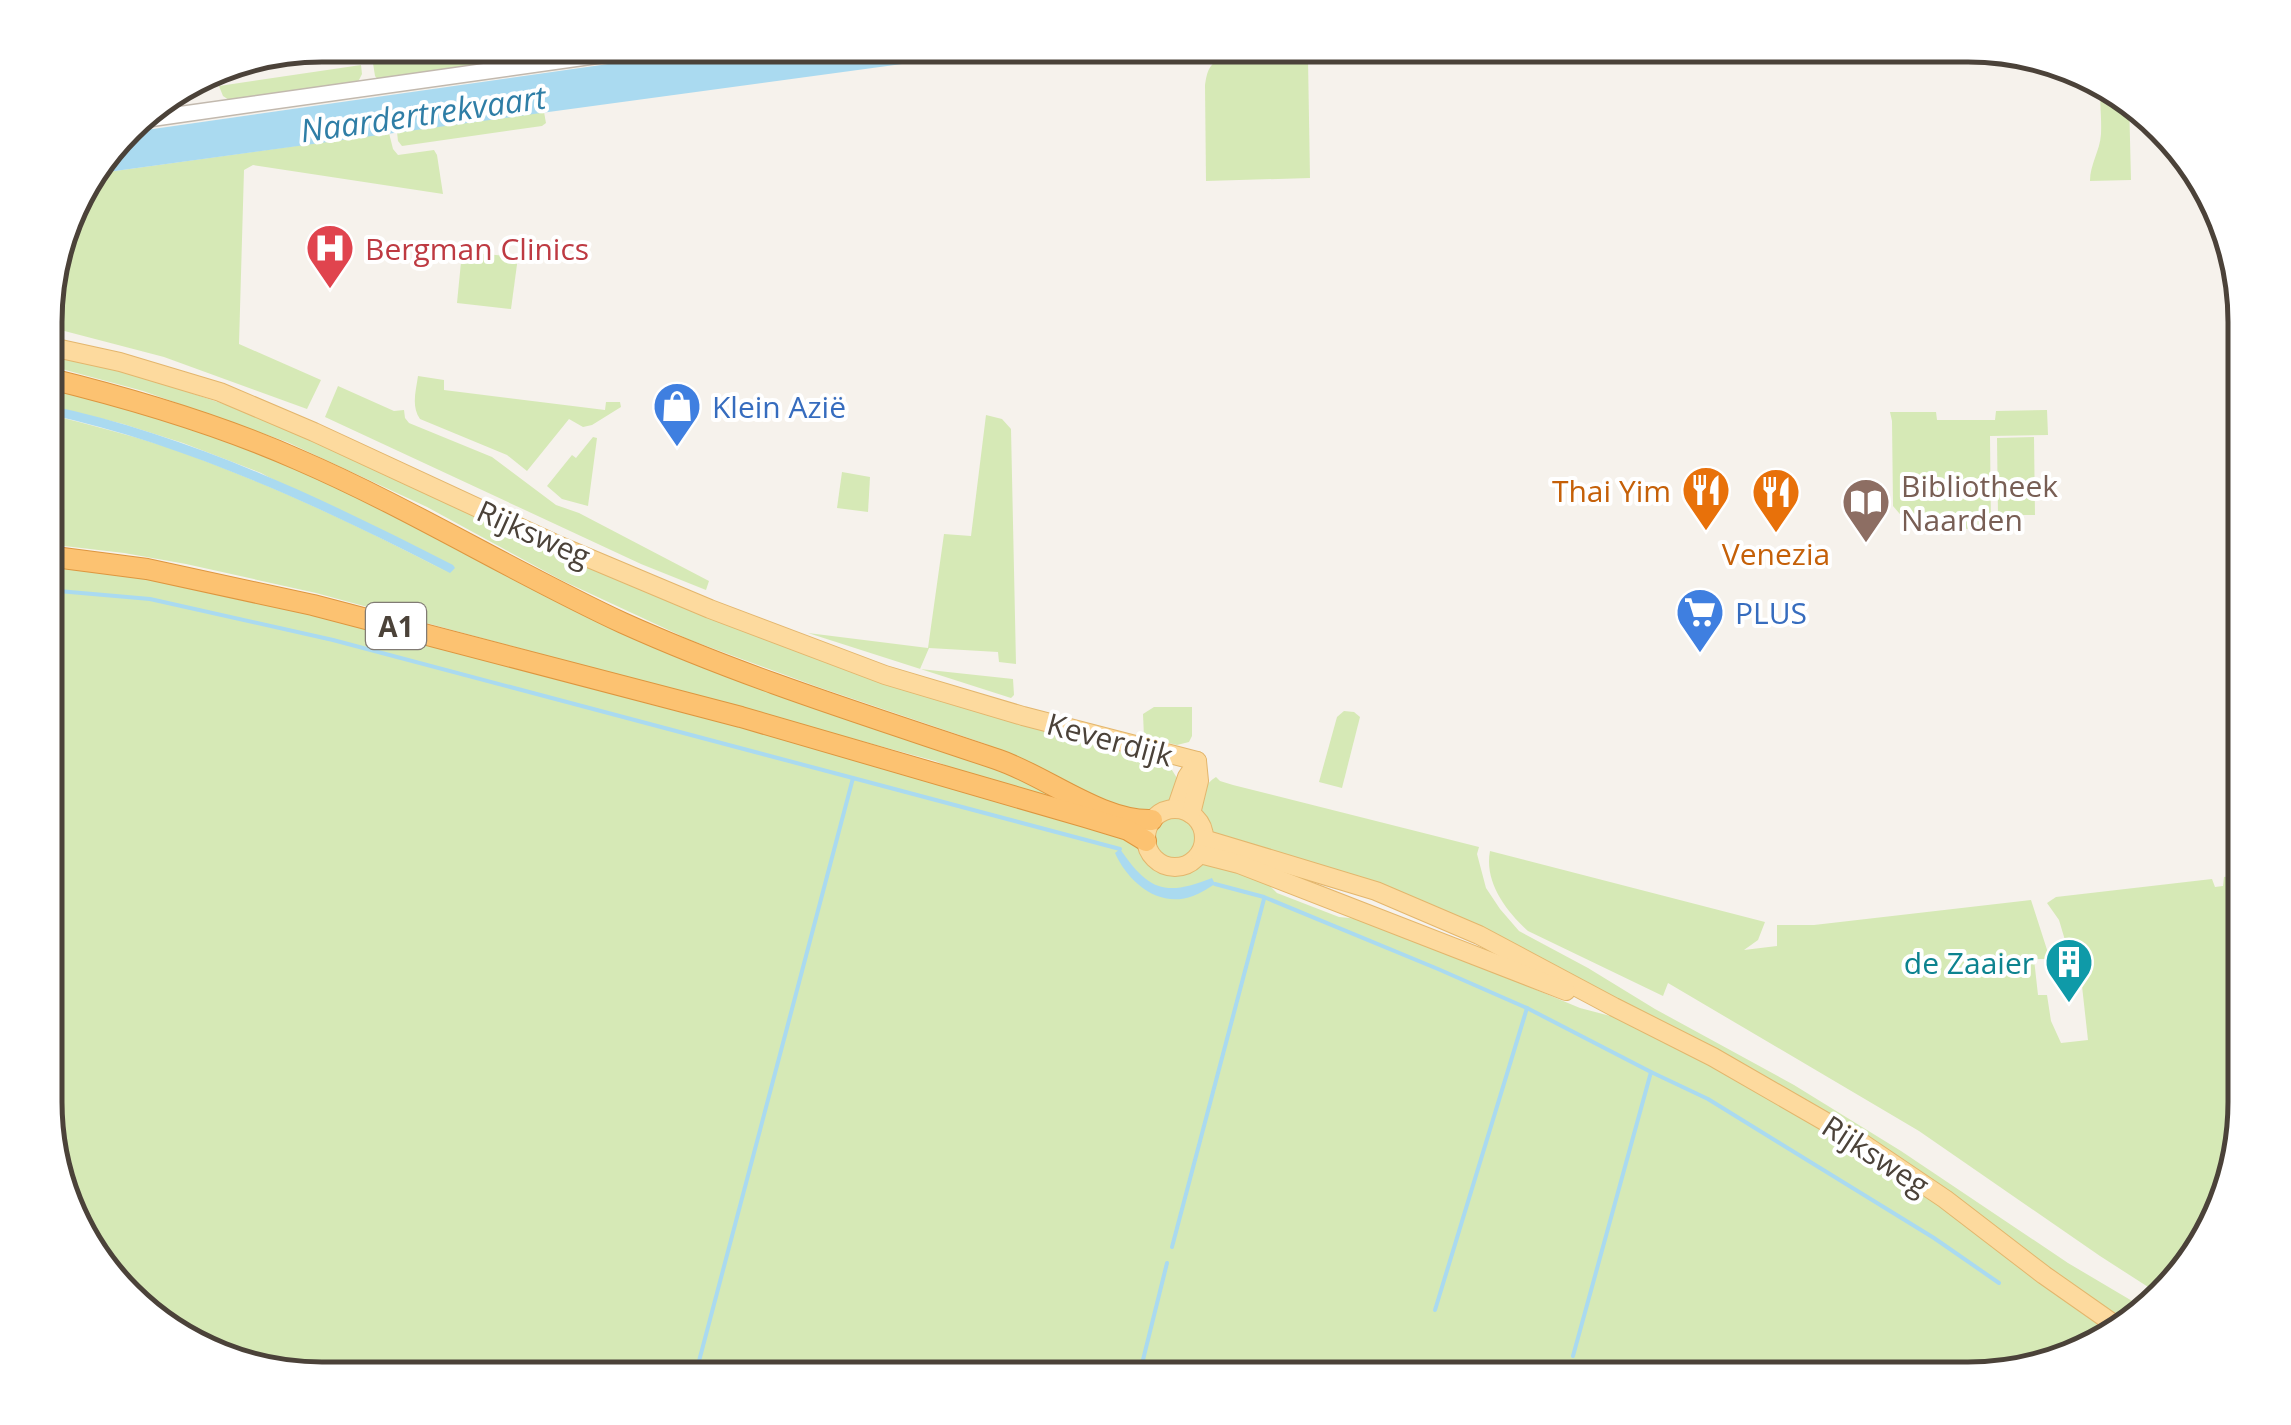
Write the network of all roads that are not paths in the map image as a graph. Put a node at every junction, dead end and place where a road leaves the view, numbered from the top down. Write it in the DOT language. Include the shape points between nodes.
graph roads {
  1 [pos="543,63"];
  2 [pos="164,116"];
  3 [pos="62,349"];
  4 [pos="62,382"];
  5 [pos="62,558"];
  6 [pos="1023,716"];
  7 [pos="1184,812"];
  8 [pos="1149,831"];
  9 [pos="1202,847"];
  10 [pos="2109,1321"];
  1 -- 2 [label="street"];
  3 -- 6 [label="main road, Rijksweg" via="220,392 710,609 886,676"];
  4 -- 8 [label="highway" via="247,438 688,651 1014,765"];
  5 -- 8 [label="highway, A1" via="313,604"];
  6 -- 7 [label="main road, Keverdijk" via="1197,762 1187,777"];
  7 -- 8 [label="main road" via="1161,813"];
  7 -- 9 [label="main road" via="1203,830"];
  8 -- 9 [label="main road" via="1153,858 1172,868 1192,862"];
  9 -- 10 [label="main road, Rijksweg" via="1614,1007 1714,1057 1859,1140"];
}
